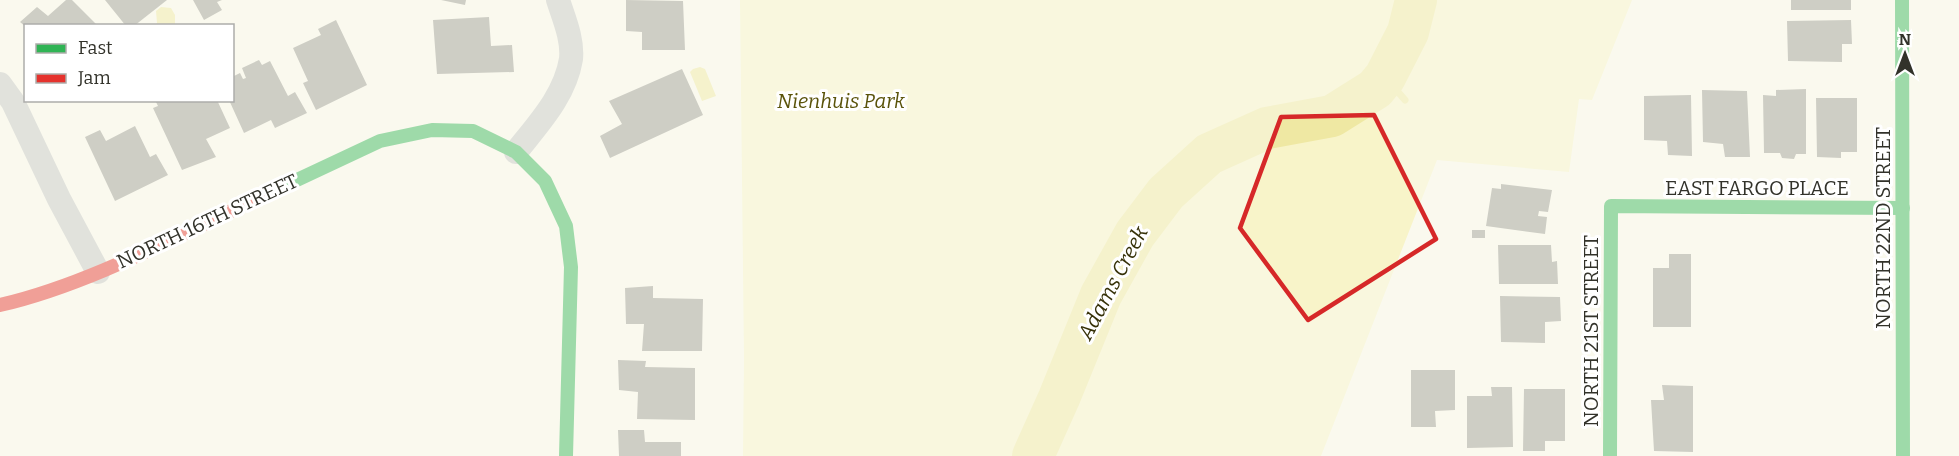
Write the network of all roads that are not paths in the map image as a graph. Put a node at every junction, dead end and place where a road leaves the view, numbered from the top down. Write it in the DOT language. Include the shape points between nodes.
graph roads {
  1 [pos="558,0"];
  2 [pos="1902,0"];
  3 [pos="0,84"];
  4 [pos="516,152"];
  5 [pos="1611,206"];
  6 [pos="1903,208"];
  7 [pos="98,272"];
  8 [pos="0,305"];
  9 [pos="566,456"];
  10 [pos="1610,456"];
  11 [pos="1903,456"];
  1 -- 4 [label="street" via="569,33 571,59 563,85 548,111"];
  2 -- 6 [label="street, NORTH 22ND STREET"];
  3 -- 7 [label="street, NORTH 16TH STREET" via="13,102"];
  4 -- 7 [label="street, NORTH 16TH STREET" via="472,131 432,130 380,141"];
  4 -- 9 [label="street, NORTH 16TH STREET" via="545,181 566,226 571,267"];
  5 -- 6 [label="street, EAST FARGO PLACE"];
  5 -- 10 [label="street, NORTH 21ST STREET"];
  6 -- 11 [label="street, NORTH 22ND STREET"];
  7 -- 8 [label="street"];
}
